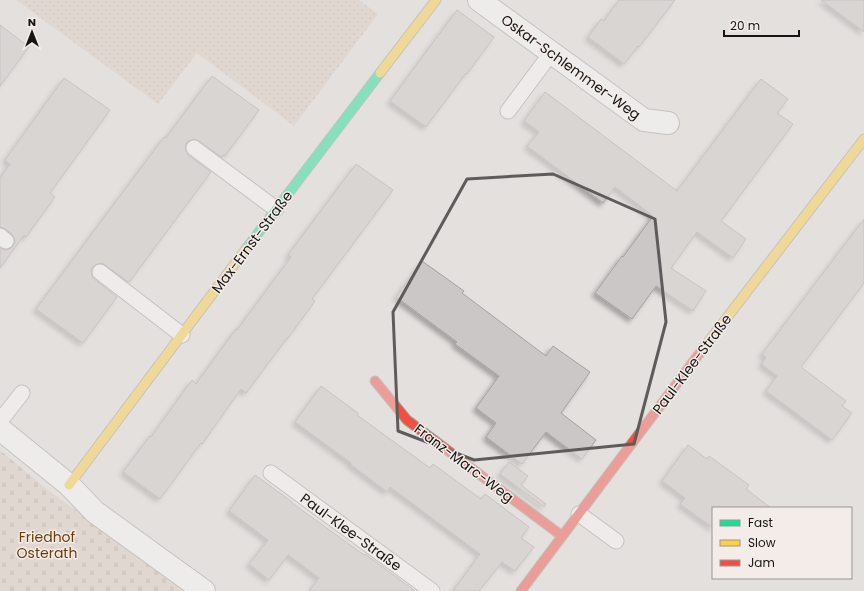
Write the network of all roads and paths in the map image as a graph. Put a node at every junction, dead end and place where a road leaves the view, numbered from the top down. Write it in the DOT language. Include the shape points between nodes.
graph roads {
  1 [pos="436,0"];
  2 [pos="479,0"];
  3 [pos="552,52"];
  4 [pos="508,111"];
  5 [pos="668,123"];
  6 [pos="864,139"];
  7 [pos="194,148"];
  8 [pos="276,209"];
  9 [pos="100,272"];
  10 [pos="182,335"];
  11 [pos="376,381"];
  12 [pos="22,393"];
  13 [pos="0,421"];
  14 [pos="0,429"];
  15 [pos="271,473"];
  16 [pos="69,485"];
  17 [pos="579,514"];
  18 [pos="562,536"];
  19 [pos="616,541"];
  20 [pos="204,591"];
  21 [pos="432,591"];
  22 [pos="521,591"];
  1 -- 8 [label="street, Max-Ernst-Straße"];
  2 -- 3 [label="street, Oskar-Schlemmer-Weg"];
  3 -- 4 [label="lane"];
  3 -- 5 [label="street, Oskar-Schlemmer-Weg" via="644,120"];
  6 -- 17 [label="street, Paul-Klee-Straße"];
  7 -- 8 [label="lane"];
  8 -- 10 [label="street, Max-Ernst-Straße"];
  9 -- 10 [label="lane"];
  10 -- 16 [label="street, Max-Ernst-Straße"];
  11 -- 18 [label="street, Franz-Marc-Weg" via="406,420"];
  12 -- 13 [label="lane"];
  14 -- 16 [label="street"];
  15 -- 21 [label="lane, Paul-Klee-Straße"];
  16 -- 20 [label="street" via="95,512"];
  17 -- 18 [label="street, Paul-Klee-Straße"];
  17 -- 19 [label="lane"];
  18 -- 22 [label="street, Paul-Klee-Straße"];
}
